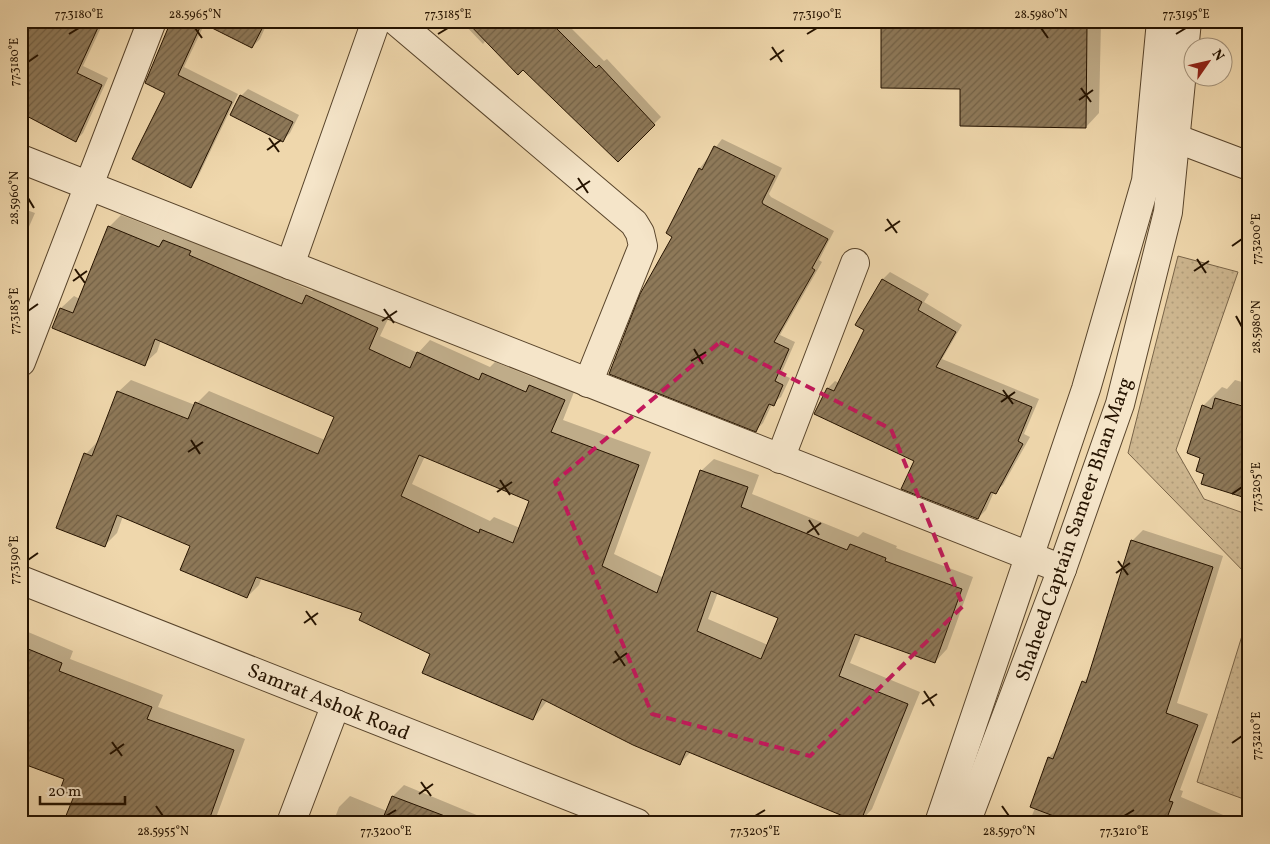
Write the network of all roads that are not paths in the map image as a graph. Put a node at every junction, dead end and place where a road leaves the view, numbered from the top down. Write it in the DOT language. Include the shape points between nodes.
graph roads {
  1 [pos="152,21"];
  2 [pos="376,21"];
  3 [pos="396,21"];
  4 [pos="1162,21"];
  5 [pos="1187,21"];
  6 [pos="1163,134"];
  7 [pos="21,159"];
  8 [pos="1249,166"];
  9 [pos="90,186"];
  10 [pos="855,263"];
  11 [pos="290,266"];
  12 [pos="21,362"];
  13 [pos="588,383"];
  14 [pos="780,459"];
  15 [pos="1030,558"];
  16 [pos="1062,569"];
  17 [pos="21,580"];
  18 [pos="336,704"];
  19 [pos="291,823"];
  20 [pos="637,823"];
  21 [pos="939,823"];
  22 [pos="966,823"];
  1 -- 9 [label="street"];
  2 -- 11 [label="street"];
  3 -- 13 [label="street" via="634,223 640,233 642,246"];
  4 -- 6 [label="street, Shaheed Captain Sameer Bhan Marg"];
  5 -- 6 [label="street, Shaheed Captain Sameer Bhan Marg"];
  6 -- 8 [label="street"];
  6 -- 15 [label="street, Shaheed Captain Sameer Bhan Marg" via="1146,181 1086,389"];
  6 -- 16 [label="street, Shaheed Captain Sameer Bhan Marg" via="1168,212 1120,404"];
  7 -- 9 [label="street"];
  9 -- 11 [label="street"];
  9 -- 12 [label="street"];
  10 -- 14 [label="street"];
  11 -- 13 [label="street"];
  13 -- 14 [label="street"];
  14 -- 15 [label="street"];
  15 -- 16 [label="street"];
  15 -- 21 [label="street, Shaheed Captain Sameer Bhan Marg"];
  16 -- 22 [label="street, Shaheed Captain Sameer Bhan Marg"];
  17 -- 18 [label="street, Samrat Ashok Road"];
  18 -- 19 [label="street"];
  18 -- 20 [label="street, Samrat Ashok Road"];
}
